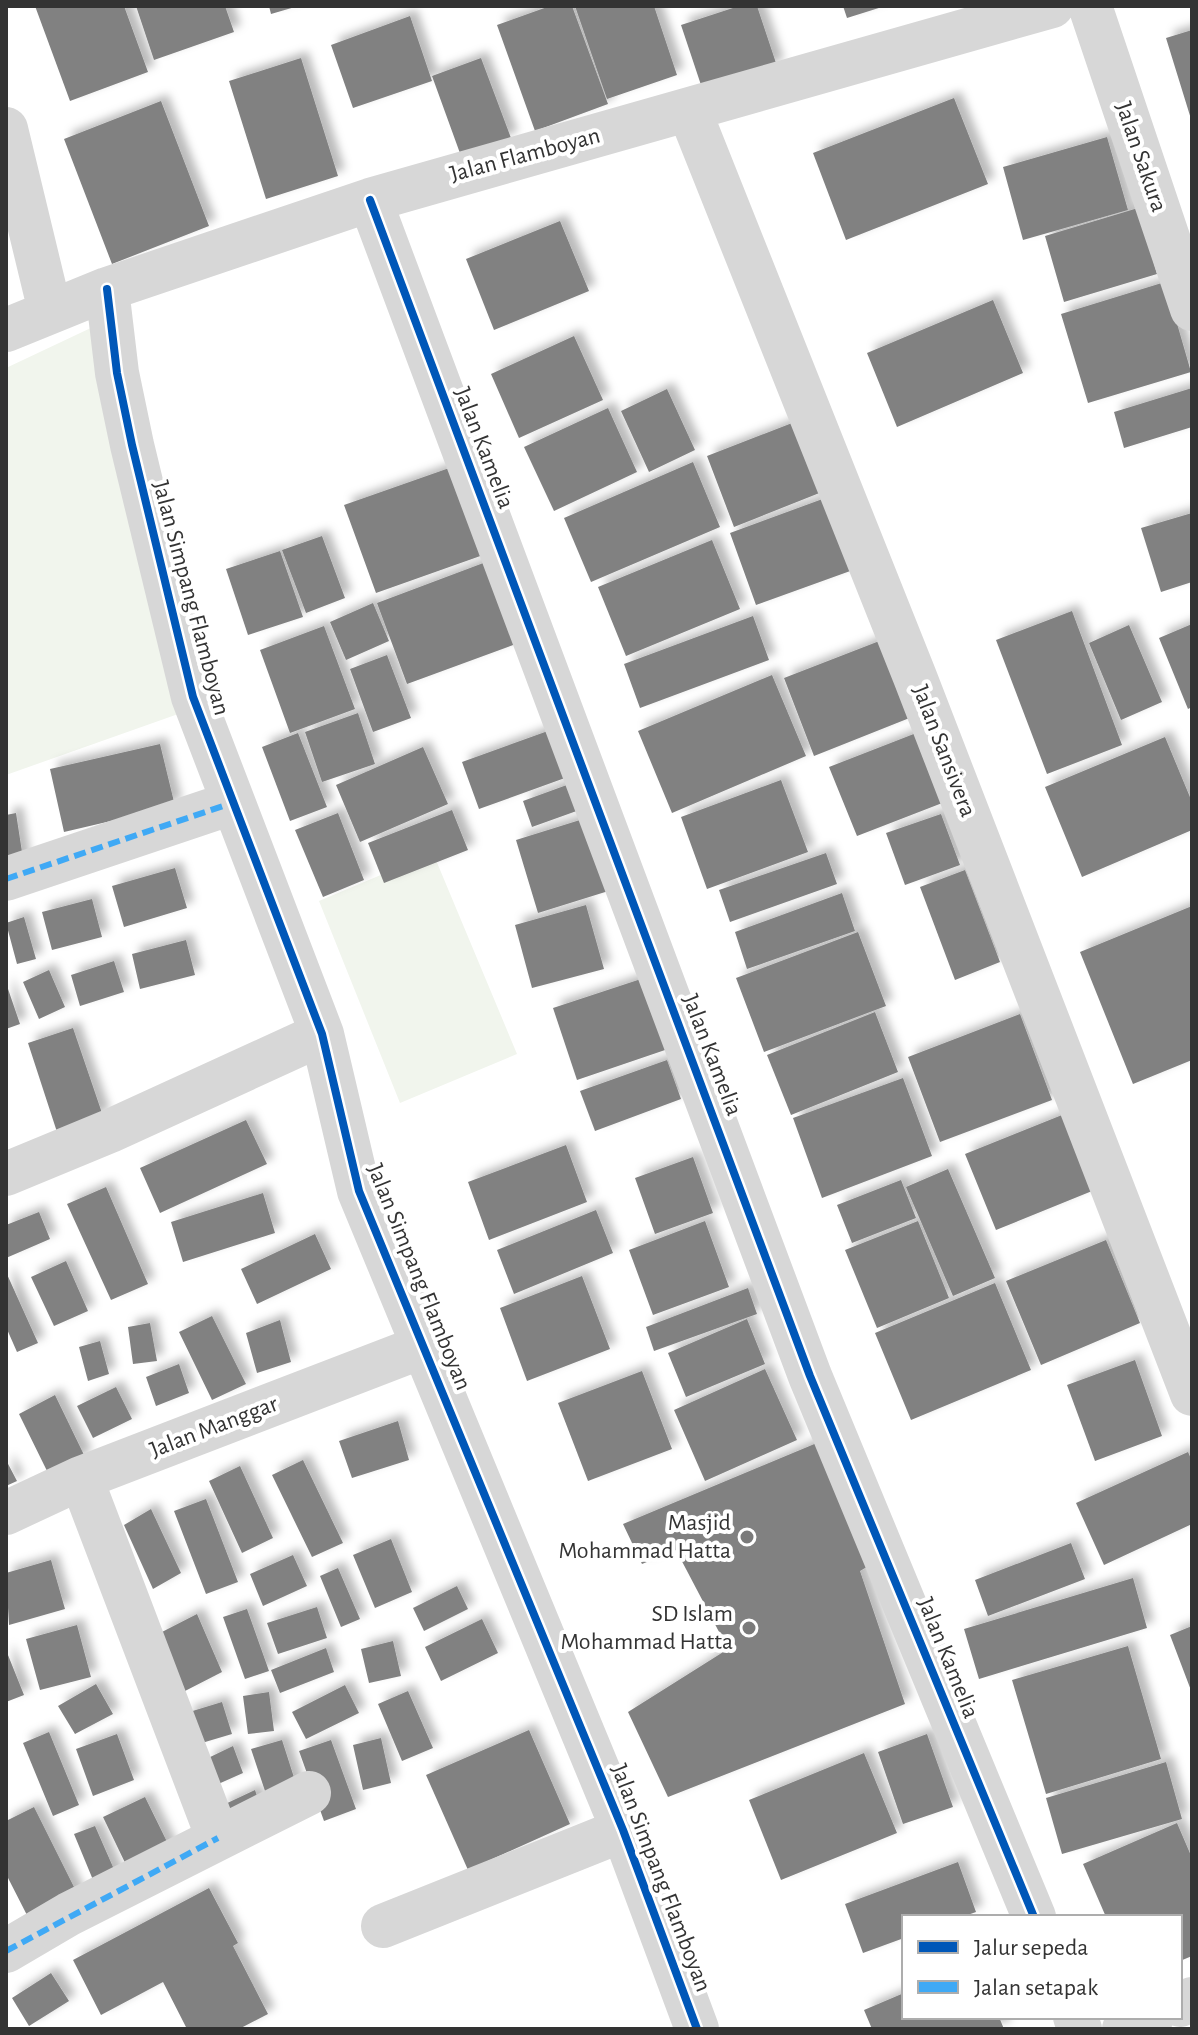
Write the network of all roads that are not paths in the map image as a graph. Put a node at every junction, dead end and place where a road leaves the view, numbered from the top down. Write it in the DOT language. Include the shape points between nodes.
graph roads {
  1 [pos="1052,6"];
  2 [pos="1090,6"];
  3 [pos="689,110"];
  4 [pos="6,129"];
  5 [pos="370,200"];
  6 [pos="107,289"];
  7 [pos="1192,309"];
  8 [pos="50,311"];
  9 [pos="6,330"];
  10 [pos="232,803"];
  11 [pos="6,879"];
  12 [pos="322,1034"];
  13 [pos="6,1174"];
  14 [pos="424,1346"];
  15 [pos="1192,1394"];
  16 [pos="81,1478"];
  17 [pos="6,1513"];
  18 [pos="309,1793"];
  19 [pos="623,1830"];
  20 [pos="218,1838"];
  21 [pos="1033,1915"];
  22 [pos="383,1926"];
  23 [pos="6,1951"];
  24 [pos="1147,2019"];
  25 [pos="697,2029"];
  26 [pos="1124,2029"];
  1 -- 3 [label="street, Jalan Flamboyan"];
  2 -- 7 [label="street, Jalan Sakura"];
  3 -- 5 [label="street, Jalan Flamboyan"];
  3 -- 15 [label="street, Jalan Sansivera"];
  4 -- 8 [label="street"];
  5 -- 6 [label="street, Jalan Flamboyan"];
  5 -- 21 [label="street, Jalan Kamelia" via="810,1376"];
  6 -- 8 [label="street, Jalan Flamboyan"];
  6 -- 10 [label="street, Jalan Simpang Flamboyan" via="117,373 165,593 193,697"];
  8 -- 9 [label="street, Jalan Flamboyan"];
  10 -- 11 [label="street"];
  10 -- 12 [label="street, Jalan Simpang Flamboyan"];
  12 -- 13 [label="street"];
  12 -- 14 [label="street, Jalan Simpang Flamboyan" via="359,1191"];
  14 -- 16 [label="street, Jalan Manggar"];
  14 -- 19 [label="street, Jalan Simpang Flamboyan"];
  16 -- 17 [label="street, Jalan Manggar"];
  16 -- 20 [label="street"];
  18 -- 20 [label="street"];
  19 -- 22 [label="street"];
  19 -- 25 [label="street, Jalan Simpang Flamboyan"];
  20 -- 23 [label="street"];
  24 -- 26 [label="street"];
}
